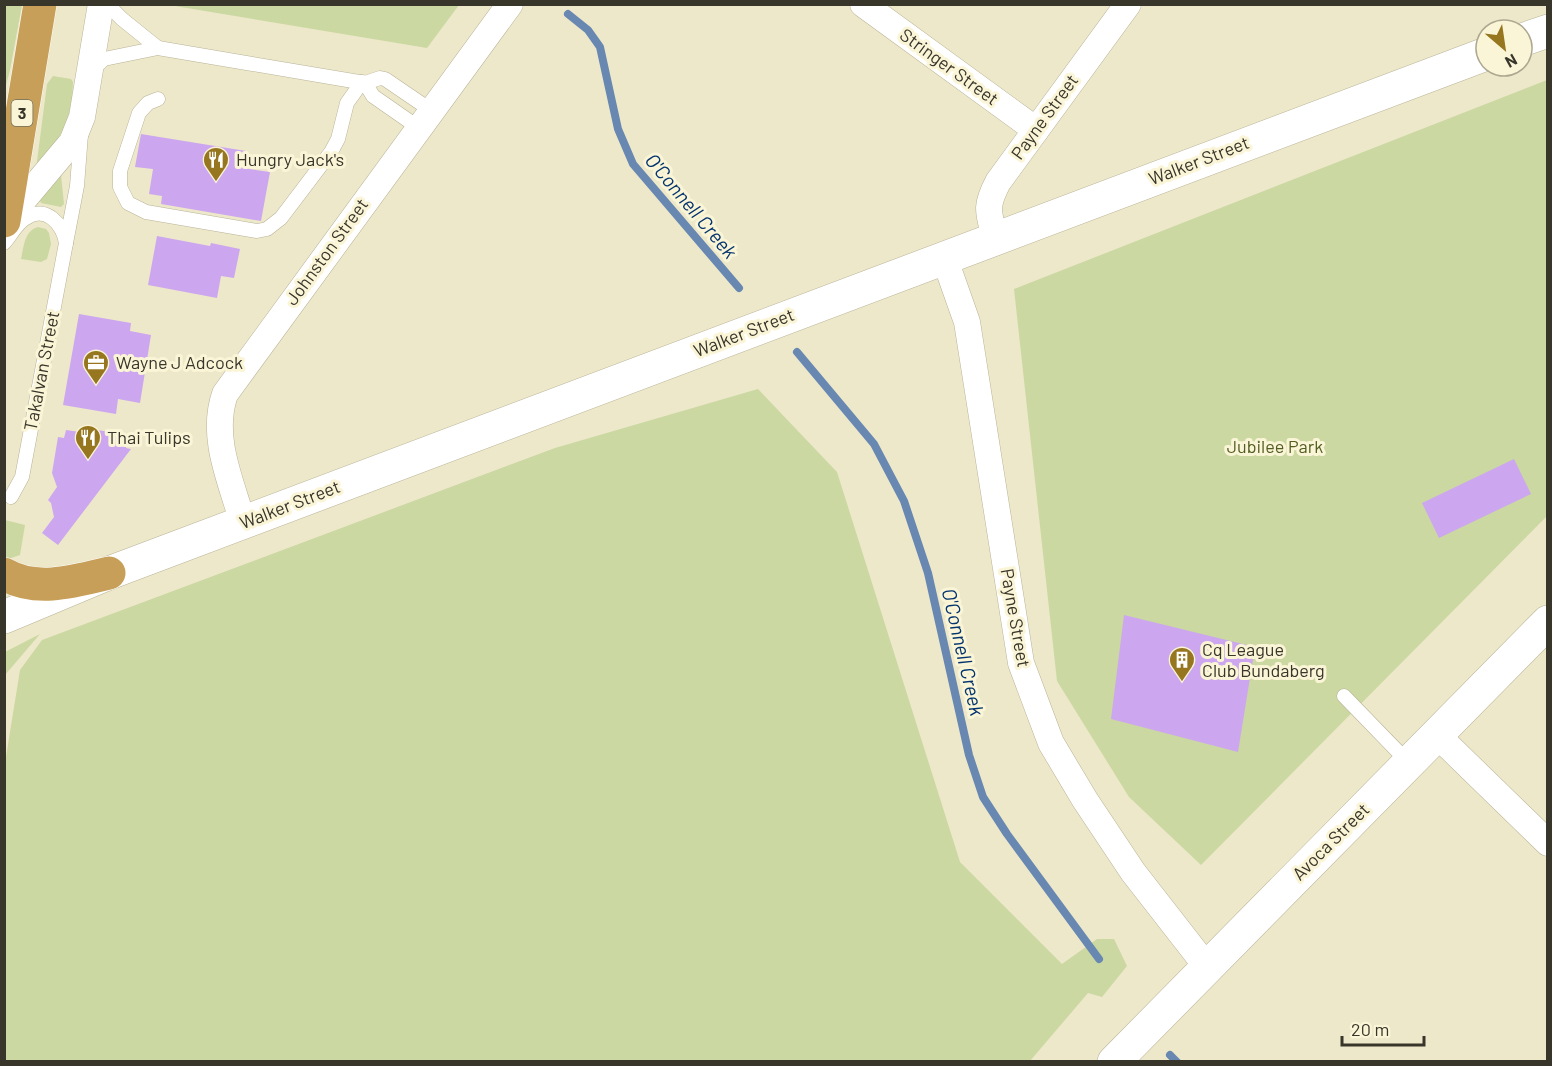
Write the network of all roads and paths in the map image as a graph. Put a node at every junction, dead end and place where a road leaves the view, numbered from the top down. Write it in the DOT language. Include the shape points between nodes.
graph roads {
  1 [pos="40,4"];
  2 [pos="101,4"];
  3 [pos="107,4"];
  4 [pos="510,4"];
  5 [pos="863,4"];
  6 [pos="1128,4"];
  7 [pos="158,48"];
  8 [pos="1474,58"];
  9 [pos="89,74"];
  10 [pos="363,82"];
  11 [pos="158,99"];
  12 [pos="82,117"];
  13 [pos="425,119"];
  14 [pos="1036,130"];
  15 [pos="4,222"];
  16 [pos="995,238"];
  17 [pos="4,243"];
  18 [pos="66,243"];
  19 [pos="944,257"];
  20 [pos="11,497"];
  21 [pos="243,523"];
  22 [pos="109,573"];
  23 [pos="4,574"];
  24 [pos="4,617"];
  25 [pos="1548,622"];
  26 [pos="1344,696"];
  27 [pos="1437,735"];
  28 [pos="1409,764"];
  29 [pos="1548,843"];
  30 [pos="1207,967"];
  31 [pos="1113,1062"];
  1 -- 15 [label="highway, 3"];
  2 -- 9 [label="street, Takalvan Street"];
  3 -- 7 [label="lane"];
  4 -- 13 [label="street, Johnston Street"];
  5 -- 14 [label="street, Stringer Street"];
  6 -- 14 [label="street, Payne Street"];
  7 -- 9 [label="lane" via="104,59"];
  7 -- 10 [label="lane"];
  8 -- 16 [label="street, Walker Street"];
  9 -- 12 [label="street, Takalvan Street"];
  10 -- 11 [label="lane" via="347,103 331,152 281,218 267,229 257,231 146,212 128,203 118,179 120,171 139,113"];
  10 -- 13 [label="lane" via="373,96"];
  10 -- 13 [label="lane" via="385,79"];
  12 -- 15 [label="street" via="72,142"];
  12 -- 18 [label="lane, Takalvan Street" via="77,186"];
  13 -- 21 [label="street, Johnston Street" via="225,394 219,419 220,441"];
  14 -- 16 [label="street, Payne Street" via="988,202"];
  16 -- 19 [label="street, Walker Street"];
  17 -- 18 [label="lane" via="27,217 41,214 58,222"];
  18 -- 20 [label="lane, Takalvan Street" via="22,477"];
  19 -- 21 [label="street, Walker Street"];
  19 -- 30 [label="street, Payne Street" via="967,322 1021,663 1051,743 1084,801 1132,872"];
  21 -- 22 [label="street, Walker Street"];
  22 -- 23 [label="highway" via="42,584"];
  22 -- 24 [label="street, Walker Street"];
  25 -- 27 [label="street, Avoca Street"];
  26 -- 28 [label="lane"];
  27 -- 28 [label="street, Avoca Street"];
  27 -- 29 [label="street"];
  28 -- 30 [label="street, Avoca Street"];
  30 -- 31 [label="street, Avoca Street"];
}
